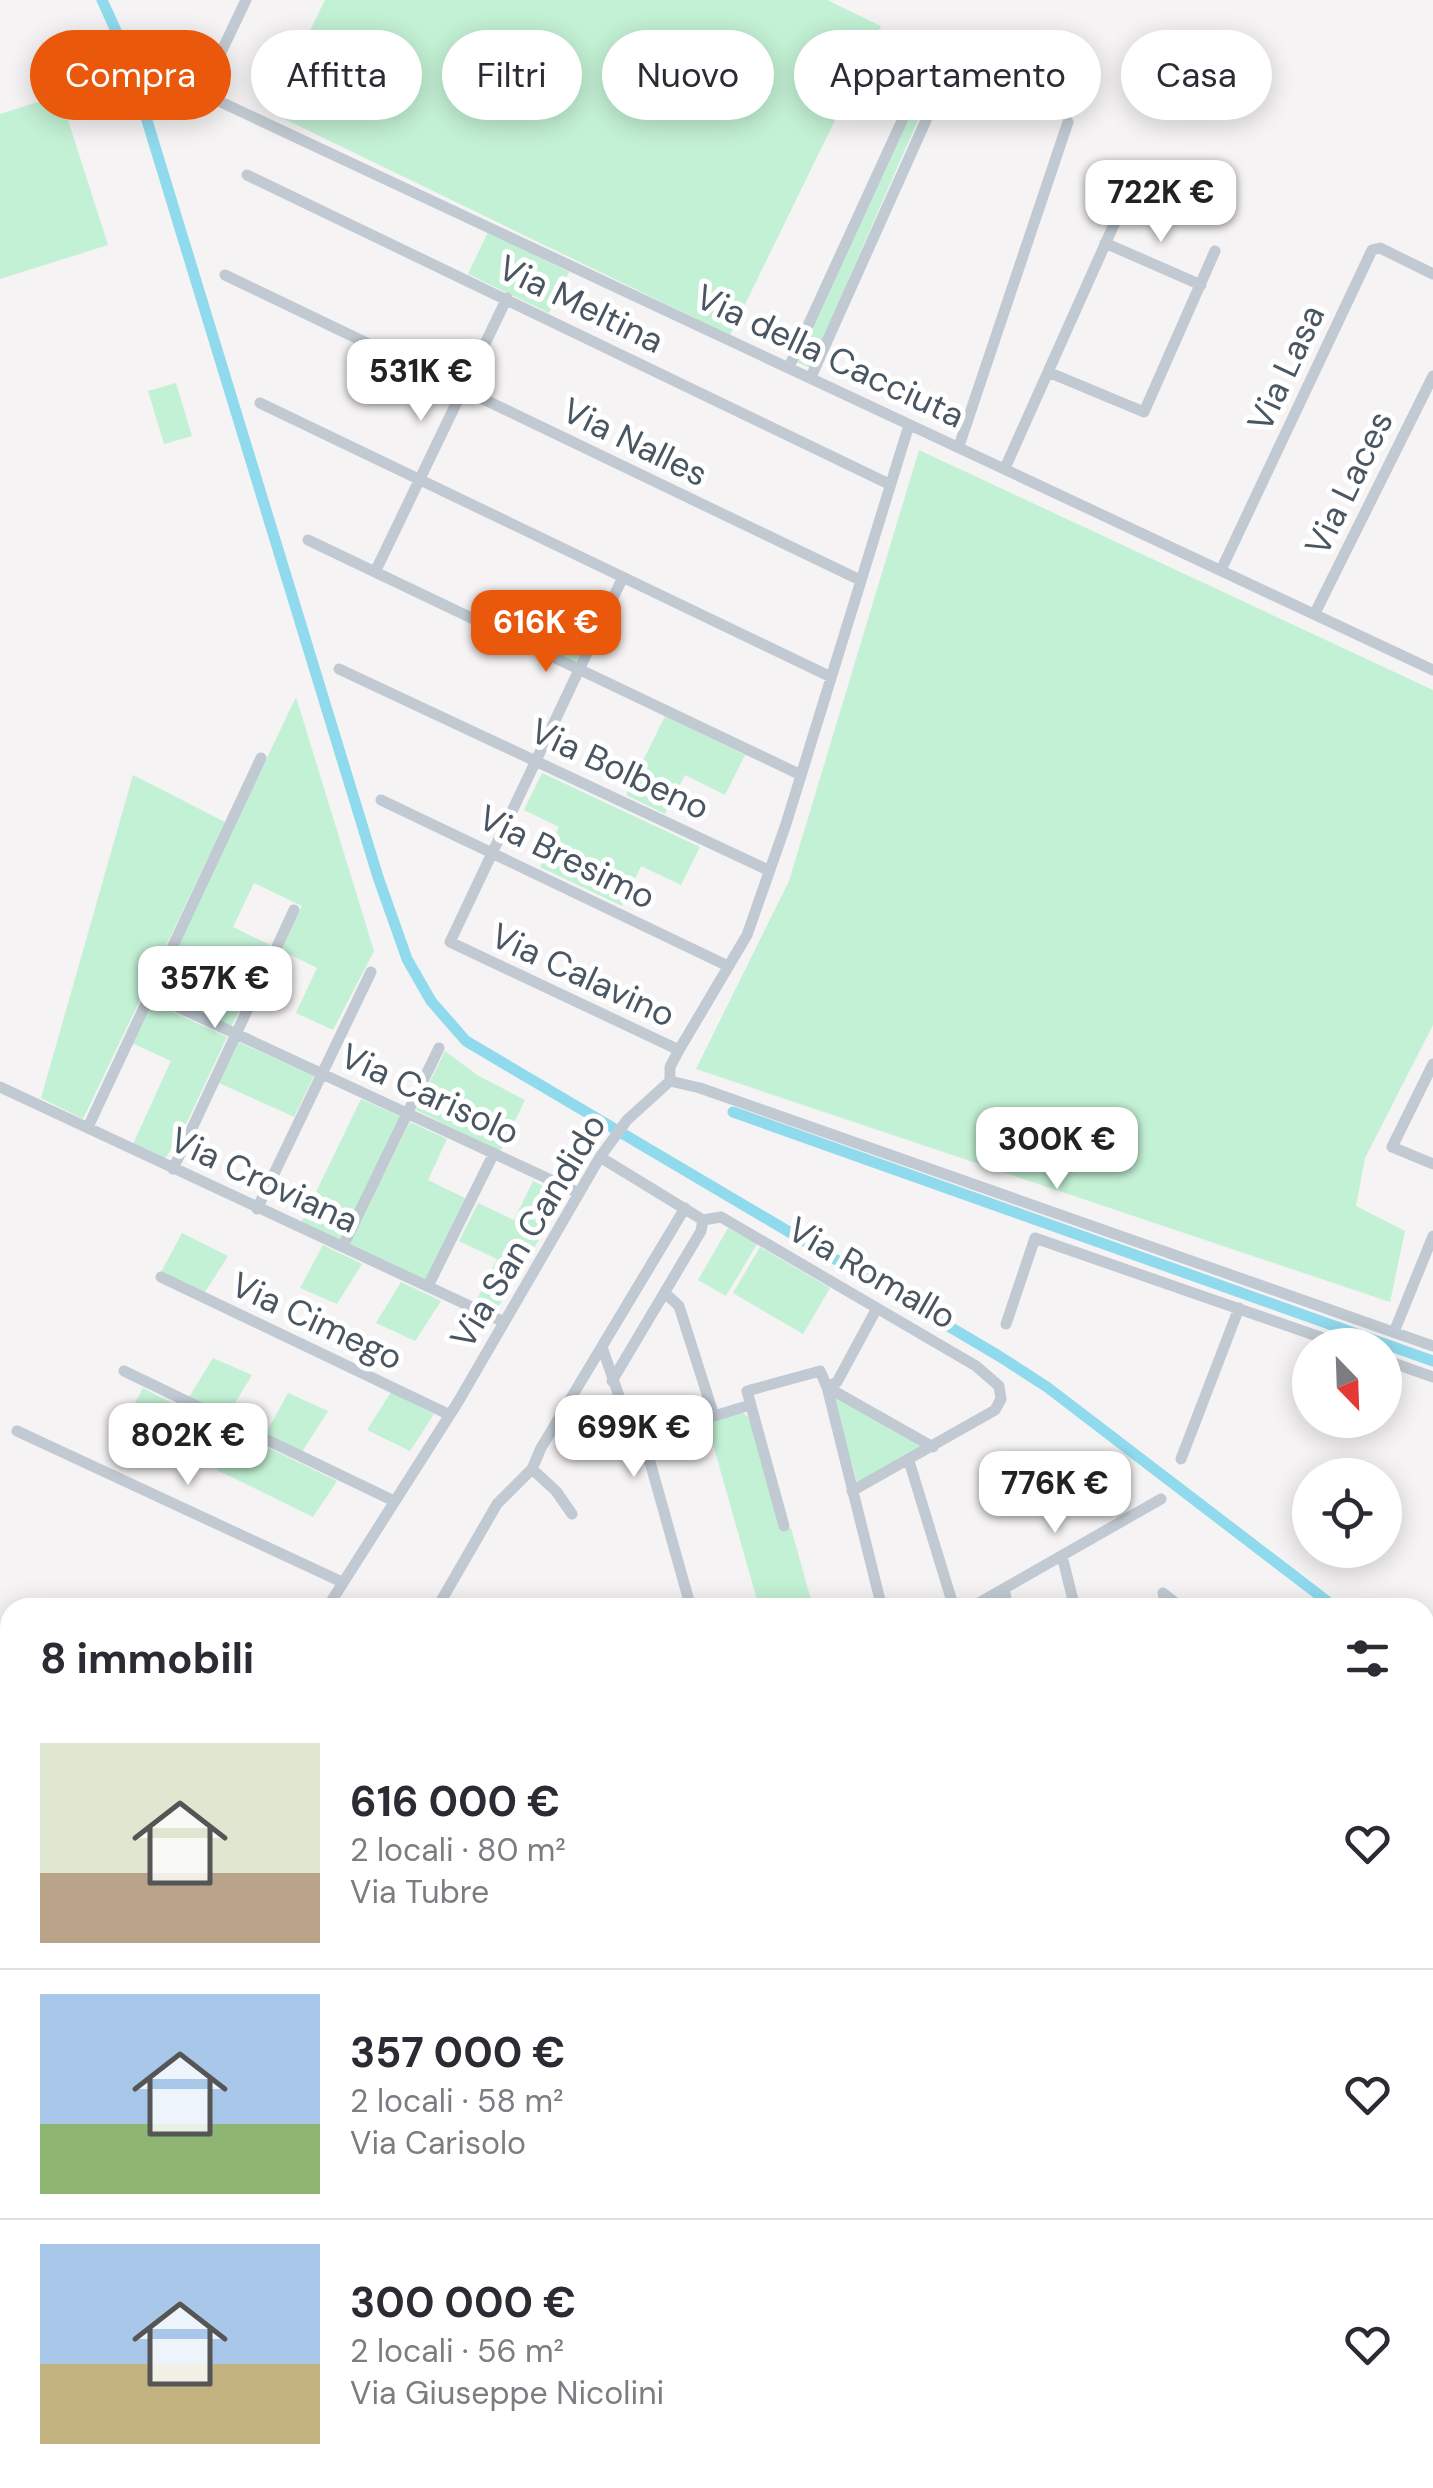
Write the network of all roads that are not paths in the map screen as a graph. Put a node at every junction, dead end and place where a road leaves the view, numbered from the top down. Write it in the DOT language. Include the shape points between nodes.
graph roads {
  1 [pos="246,0"];
  2 [pos="902,120"];
  3 [pos="926,120"];
  4 [pos="1068,122"];
  5 [pos="247,176"];
  6 [pos="1120,210"];
  7 [pos="1105,243"];
  8 [pos="1215,251"];
  9 [pos="1433,274"];
  10 [pos="225,275"];
  11 [pos="1201,285"];
  12 [pos="506,298"];
  13 [pos="789,367"];
  14 [pos="1048,372"];
  15 [pos="1433,376"];
  16 [pos="811,377"];
  17 [pos="462,389"];
  18 [pos="260,403"];
  19 [pos="908,426"];
  20 [pos="960,446"];
  21 [pos="1006,468"];
  22 [pos="418,478"];
  23 [pos="888,484"];
  24 [pos="308,540"];
  25 [pos="376,570"];
  26 [pos="1221,570"];
  27 [pos="623,577"];
  28 [pos="860,580"];
  29 [pos="1315,614"];
  30 [pos="339,669"];
  31 [pos="580,669"];
  32 [pos="1433,670"];
  33 [pos="830,677"];
  34 [pos="261,758"];
  35 [pos="537,759"];
  36 [pos="801,775"];
  37 [pos="381,800"];
  38 [pos="493,852"];
  39 [pos="768,870"];
  40 [pos="294,910"];
  41 [pos="728,966"];
  42 [pos="371,972"];
  43 [pos="150,994"];
  44 [pos="236,1034"];
  45 [pos="439,1048"];
  46 [pos="679,1050"];
  47 [pos="1433,1064"];
  48 [pos="322,1073"];
  49 [pos="670,1082"];
  50 [pos="0,1087"];
  51 [pos="407,1113"];
  52 [pos="88,1127"];
  53 [pos="494,1154"];
  54 [pos="600,1157"];
  55 [pos="1433,1164"];
  56 [pos="173,1169"];
  57 [pos="579,1193"];
  58 [pos="685,1208"];
  59 [pos="257,1209"];
  60 [pos="703,1220"];
  61 [pos="1433,1236"];
  62 [pos="343,1246"];
  63 [pos="161,1277"];
  64 [pos="428,1286"];
  65 [pos="665,1294"];
  66 [pos="877,1308"];
  67 [pos="1239,1308"];
  68 [pos="504,1322"];
  69 [pos="1006,1324"];
  70 [pos="1295,1328"];
  71 [pos="1383,1328"];
  72 [pos="1396,1328"];
  73 [pos="1402,1335"];
  74 [pos="1433,1346"];
  75 [pos="602,1348"];
  76 [pos="1402,1366"];
  77 [pos="124,1371"];
  78 [pos="1433,1377"];
  79 [pos="612,1381"];
  80 [pos="827,1388"];
  81 [pos="750,1405"];
  82 [pos="450,1414"];
  83 [pos="17,1431"];
  84 [pos="934,1447"];
  85 [pos="1182,1459"];
  86 [pos="909,1460"];
  87 [pos="532,1470"];
  88 [pos="852,1491"];
  89 [pos="1161,1500"];
  90 [pos="394,1502"];
  91 [pos="572,1514"];
  92 [pos="784,1526"];
  93 [pos="1062,1556"];
  94 [pos="342,1582"];
  95 [pos="1004,1588"];
  96 [pos="332,1598"];
  97 [pos="443,1598"];
  98 [pos="688,1598"];
  99 [pos="879,1598"];
  100 [pos="951,1598"];
  101 [pos="987,1598"];
  102 [pos="1006,1598"];
  103 [pos="1072,1598"];
  1 -- 13 [label="street, Via della Cacciuta" via="204,92"];
  2 -- 13 [label="street"];
  3 -- 16 [label="street"];
  4 -- 20 [label="street"];
  5 -- 12 [label="street, Via Meltina"];
  6 -- 7 [label="street"];
  7 -- 11 [label="street"];
  7 -- 14 [label="street"];
  8 -- 11 [label="street"];
  9 -- 26 [label="street, Via Lasa" via="1372,250"];
  10 -- 17 [label="street, Via Nalles"];
  11 -- 14 [label="street" via="1144,412"];
  12 -- 17 [label="street"];
  12 -- 23 [label="street, Via Meltina"];
  13 -- 16 [label="street, Via della Cacciuta"];
  14 -- 21 [label="street"];
  15 -- 29 [label="street, Via Laces"];
  16 -- 19 [label="street, Via della Cacciuta"];
  17 -- 22 [label="street"];
  17 -- 28 [label="street, Via Nalles"];
  18 -- 22 [label="street"];
  19 -- 20 [label="street, Via della Cacciuta"];
  19 -- 23 [label="street"];
  20 -- 21 [label="street, Via della Cacciuta"];
  21 -- 26 [label="street, Via della Cacciuta"];
  22 -- 25 [label="street"];
  22 -- 27 [label="street"];
  23 -- 28 [label="street"];
  24 -- 25 [label="street"];
  25 -- 31 [label="street"];
  26 -- 29 [label="street, Via della Cacciuta"];
  27 -- 31 [label="street, Via Calavino"];
  27 -- 33 [label="street"];
  28 -- 33 [label="street"];
  29 -- 32 [label="street, Via della Cacciuta"];
  30 -- 35 [label="street, Via Bolbeno"];
  31 -- 35 [label="street, Via Calavino"];
  31 -- 36 [label="street"];
  33 -- 36 [label="street"];
  34 -- 43 [label="street"];
  35 -- 38 [label="street, Via Calavino"];
  35 -- 39 [label="street, Via Bolbeno"];
  36 -- 39 [label="street"];
  37 -- 38 [label="street, Via Bresimo"];
  38 -- 41 [label="street, Via Bresimo"];
  38 -- 46 [label="street, Via Calavino" via="450,942"];
  39 -- 41 [label="street" via="747,935"];
  40 -- 44 [label="street"];
  41 -- 46 [label="street"];
  42 -- 48 [label="street"];
  43 -- 44 [label="street, Via Carisolo"];
  43 -- 52 [label="street"];
  44 -- 48 [label="street, Via Carisolo"];
  44 -- 56 [label="street"];
  45 -- 51 [label="street"];
  46 -- 49 [label="street"];
  47 -- 55 [label="street" via="1392,1147"];
  48 -- 51 [label="street, Via Carisolo"];
  48 -- 59 [label="street"];
  49 -- 54 [label="street, Via San Candido" via="626,1120"];
  49 -- 71 [label="street"];
  50 -- 52 [label="street, Via Croviana"];
  51 -- 53 [label="street, Via Carisolo"];
  51 -- 62 [label="street"];
  52 -- 56 [label="street, Via Croviana"];
  53 -- 57 [label="street, Via Carisolo"];
  53 -- 64 [label="street"];
  54 -- 57 [label="street, Via San Candido"];
  54 -- 58 [label="street, Via Romallo"];
  56 -- 59 [label="street, Via Croviana"];
  57 -- 68 [label="street, Via San Candido"];
  58 -- 60 [label="street, Via Romallo"];
  58 -- 75 [label="street"];
  59 -- 62 [label="street, Via Croviana"];
  60 -- 65 [label="street"];
  60 -- 66 [label="street, Via Romallo" via="721,1217"];
  61 -- 72 [label="street"];
  62 -- 64 [label="street, Via Croviana"];
  63 -- 82 [label="street, Via Cimego"];
  64 -- 68 [label="street, Via Croviana"];
  65 -- 79 [label="street"];
  65 -- 81 [label="street" via="678,1306 714,1416"];
  66 -- 80 [label="street"];
  66 -- 84 [label="street, Via Romallo" via="976,1366 1002,1395 994,1410"];
  67 -- 69 [label="street" via="1035,1238"];
  67 -- 70 [label="street"];
  67 -- 85 [label="street"];
  68 -- 82 [label="street, Via San Candido"];
  73 -- 74 [label="street"];
  75 -- 79 [label="street"];
  75 -- 87 [label="street"];
  76 -- 78 [label="street"];
  77 -- 90 [label="street"];
  79 -- 98 [label="street" via="636,1448 650,1462"];
  80 -- 81 [label="street" via="820,1371 747,1391"];
  80 -- 84 [label="street"];
  80 -- 88 [label="street"];
  81 -- 92 [label="street"];
  82 -- 90 [label="street, Via San Candido"];
  83 -- 94 [label="street"];
  84 -- 86 [label="street"];
  86 -- 88 [label="street"];
  86 -- 100 [label="street"];
  87 -- 91 [label="street"];
  87 -- 97 [label="street" via="497,1504"];
  88 -- 99 [label="street"];
  89 -- 93 [label="street"];
  90 -- 94 [label="street, Via San Candido"];
  93 -- 95 [label="street"];
  93 -- 103 [label="street"];
  94 -- 96 [label="street, Via San Candido"];
  95 -- 101 [label="street"];
  95 -- 102 [label="street"];
}
